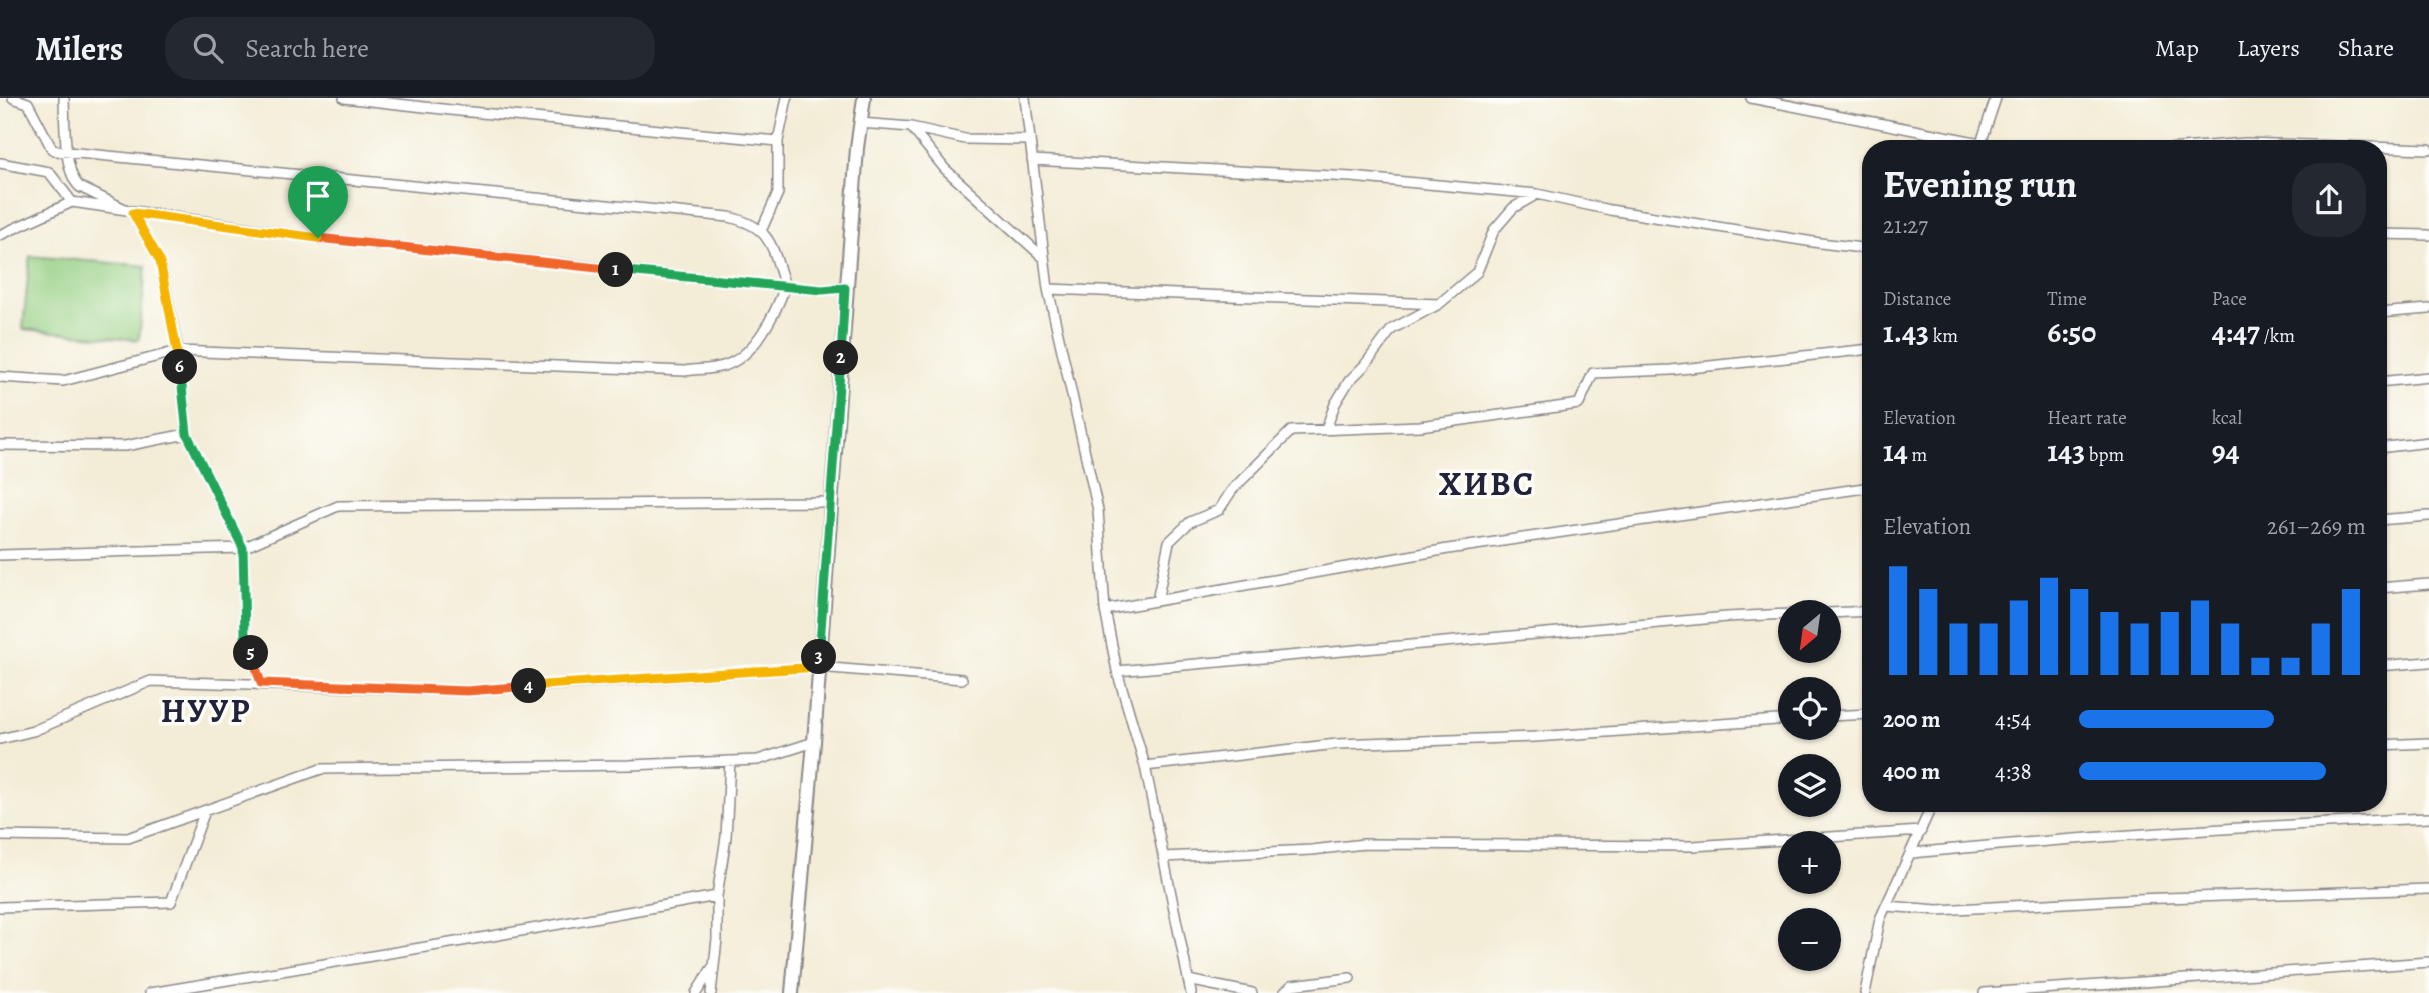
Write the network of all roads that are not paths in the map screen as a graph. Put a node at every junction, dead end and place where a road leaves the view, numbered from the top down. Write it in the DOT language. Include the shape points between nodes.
graph roads {
  1 [pos="13,98"];
  2 [pos="64,98"];
  3 [pos="344,98"];
  4 [pos="786,98"];
  5 [pos="864,98"];
  6 [pos="1025,98"];
  7 [pos="1751,98"];
  8 [pos="1996,98"];
  9 [pos="860,123"];
  10 [pos="911,127"];
  11 [pos="1030,140"];
  12 [pos="1951,140"];
  13 [pos="1982,140"];
  14 [pos="778,141"];
  15 [pos="2387,147"];
  16 [pos="2429,149"];
  17 [pos="67,152"];
  18 [pos="1032,160"];
  19 [pos="0,163"];
  20 [pos="1537,194"];
  21 [pos="72,202"];
  22 [pos="133,213"];
  23 [pos="761,231"];
  24 [pos="2387,234"];
  25 [pos="0,235"];
  26 [pos="2429,235"];
  27 [pos="1862,248"];
  28 [pos="1044,258"];
  29 [pos="785,286"];
  30 [pos="845,288"];
  31 [pos="1048,289"];
  32 [pos="1439,304"];
  33 [pos="2429,309"];
  34 [pos="2387,312"];
  35 [pos="1862,350"];
  36 [pos="178,351"];
  37 [pos="0,377"];
  38 [pos="2429,377"];
  39 [pos="2387,382"];
  40 [pos="1326,429"];
  41 [pos="187,434"];
  42 [pos="2429,442"];
  43 [pos="0,444"];
  44 [pos="2387,447"];
  45 [pos="1862,488"];
  46 [pos="831,502"];
  47 [pos="2429,516"];
  48 [pos="2387,519"];
  49 [pos="243,548"];
  50 [pos="0,555"];
  51 [pos="2429,584"];
  52 [pos="2387,587"];
  53 [pos="1157,601"];
  54 [pos="1105,610"];
  55 [pos="1862,611"];
  56 [pos="1841,612"];
  57 [pos="1778,615"];
  58 [pos="2429,662"];
  59 [pos="2387,665"];
  60 [pos="819,667"];
  61 [pos="1117,671"];
  62 [pos="962,679"];
  63 [pos="261,683"];
  64 [pos="1862,714"];
  65 [pos="1841,715"];
  66 [pos="1778,720"];
  67 [pos="0,739"];
  68 [pos="814,742"];
  69 [pos="2429,743"];
  70 [pos="2387,745"];
  71 [pos="730,761"];
  72 [pos="1145,766"];
  73 [pos="205,811"];
  74 [pos="1929,812"];
  75 [pos="2429,818"];
  76 [pos="1921,831"];
  77 [pos="0,836"];
  78 [pos="1912,853"];
  79 [pos="1163,858"];
  80 [pos="2429,890"];
  81 [pos="717,896"];
  82 [pos="1885,906"];
  83 [pos="0,907"];
  84 [pos="2429,962"];
  85 [pos="715,964"];
  86 [pos="1350,978"];
  87 [pos="1188,980"];
  88 [pos="1204,984"];
  89 [pos="150,993"];
  90 [pos="696,993"];
  91 [pos="711,993"];
  92 [pos="792,993"];
  93 [pos="1191,993"];
  94 [pos="1213,993"];
  95 [pos="1252,993"];
  96 [pos="1284,993"];
  97 [pos="1865,993"];
  98 [pos="1984,993"];
  1 -- 17 [label="street" via="28,103 52,149"];
  2 -- 17 [label="street"];
  3 -- 14 [label="street"];
  4 -- 14 [label="street"];
  5 -- 9 [label="street"];
  6 -- 11 [label="street"];
  7 -- 12 [label="street"];
  8 -- 13 [label="street"];
  9 -- 10 [label="street"];
  9 -- 30 [label="street"];
  10 -- 11 [label="street" via="964,139"];
  10 -- 28 [label="street" via="945,169"];
  11 -- 18 [label="street"];
  14 -- 23 [label="street" via="778,193"];
  15 -- 16 [label="street"];
  17 -- 22 [label="street" via="73,181"];
  17 -- 23 [label="street" via="729,217 750,222"];
  18 -- 20 [label="street" via="1351,177"];
  18 -- 28 [label="street"];
  19 -- 21 [label="street" via="49,172"];
  20 -- 27 [label="street" via="1610,210"];
  20 -- 32 [label="street" via="1513,208 1494,230 1477,272"];
  21 -- 22 [label="street"];
  21 -- 25 [label="street"];
  22 -- 29 [label="street" via="331,240"];
  22 -- 36 [label="street" via="160,261"];
  23 -- 29 [label="street" via="774,250"];
  24 -- 26 [label="street"];
  28 -- 31 [label="street"];
  29 -- 30 [label="street"];
  29 -- 36 [label="street" via="767,327 747,352 725,366 685,371"];
  30 -- 46 [label="street"];
  31 -- 32 [label="street"];
  31 -- 54 [label="street" via="1098,510"];
  32 -- 40 [label="street" via="1392,329 1342,393"];
  33 -- 34 [label="street"];
  35 -- 40 [label="street" via="1671,370 1593,373 1580,404 1420,426"];
  36 -- 37 [label="street" via="63,381"];
  36 -- 41 [label="street"];
  38 -- 39 [label="street"];
  40 -- 53 [label="street" via="1291,431 1232,489 1219,510 1189,522 1168,542"];
  41 -- 43 [label="street" via="125,446"];
  41 -- 49 [label="street"];
  42 -- 44 [label="street"];
  45 -- 53 [label="street" via="1448,549"];
  46 -- 49 [label="street" via="338,506"];
  46 -- 60 [label="street"];
  47 -- 48 [label="street"];
  49 -- 50 [label="street"];
  49 -- 63 [label="street" via="245,636"];
  51 -- 52 [label="street"];
  53 -- 54 [label="street"];
  54 -- 61 [label="street"];
  55 -- 56 [label="street"];
  57 -- 61 [label="street"];
  58 -- 59 [label="street"];
  60 -- 62 [label="street"];
  60 -- 63 [label="street" via="467,691"];
  60 -- 68 [label="street"];
  61 -- 72 [label="street"];
  63 -- 67 [label="street" via="151,681 33,731"];
  64 -- 65 [label="street"];
  66 -- 72 [label="street" via="1535,737 1337,744"];
  68 -- 71 [label="street" via="758,760"];
  68 -- 92 [label="street"];
  69 -- 70 [label="street"];
  71 -- 73 [label="street" via="321,769"];
  71 -- 81 [label="street"];
  72 -- 79 [label="street"];
  73 -- 77 [label="street" via="128,838"];
  73 -- 83 [label="street" via="171,902"];
  74 -- 76 [label="street"];
  75 -- 78 [label="street" via="2085,837"];
  76 -- 78 [label="street"];
  76 -- 79 [label="street" via="1693,846 1364,844"];
  78 -- 82 [label="street"];
  79 -- 87 [label="street"];
  80 -- 82 [label="street" via="1938,910"];
  81 -- 85 [label="street"];
  81 -- 89 [label="street"];
  82 -- 97 [label="street"];
  84 -- 98 [label="street"];
  85 -- 90 [label="street"];
  85 -- 91 [label="street"];
  86 -- 96 [label="street" via="1292,985"];
  87 -- 88 [label="street"];
  87 -- 93 [label="street"];
  88 -- 94 [label="street"];
  88 -- 95 [label="street"];
}
